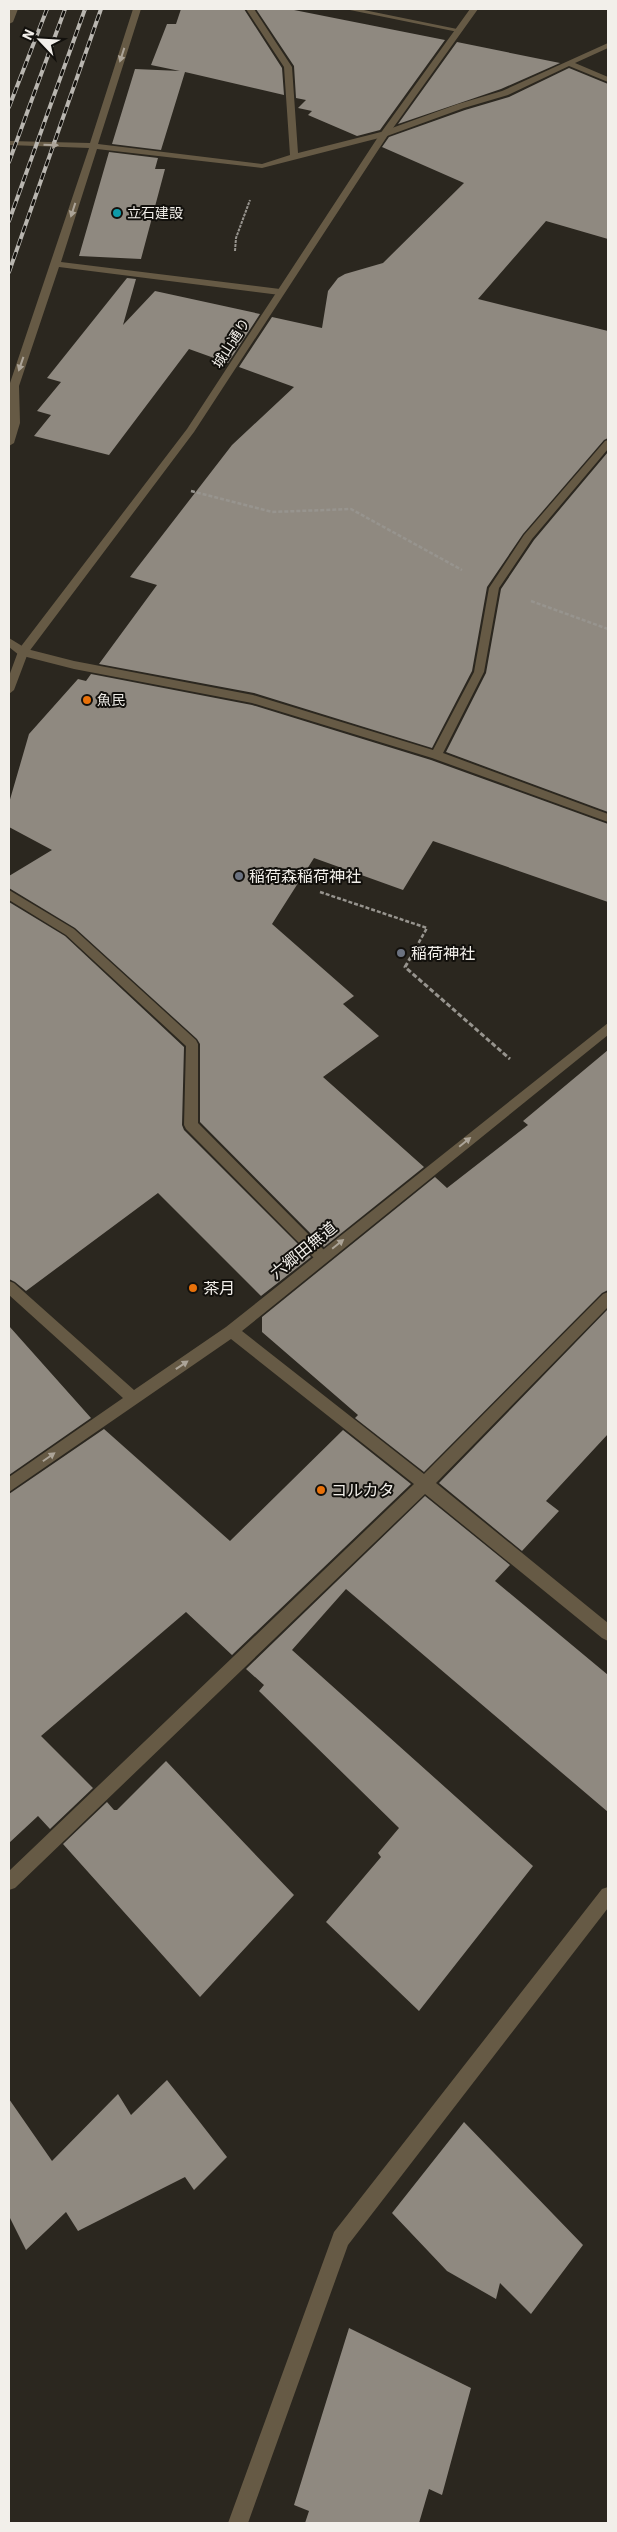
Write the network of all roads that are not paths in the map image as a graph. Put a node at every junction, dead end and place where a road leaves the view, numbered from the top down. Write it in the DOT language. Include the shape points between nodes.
graph roads {
  1 [pos="14,9"];
  2 [pos="137,9"];
  3 [pos="250,9"];
  4 [pos="349,9"];
  5 [pos="474,9"];
  6 [pos="9,22"];
  7 [pos="458,30"];
  8 [pos="608,45"];
  9 [pos="568,63"];
  10 [pos="608,80"];
  11 [pos="384,134"];
  12 [pos="9,143"];
  13 [pos="94,146"];
  14 [pos="294,156"];
  15 [pos="56,264"];
  16 [pos="280,292"];
  17 [pos="9,443"];
  18 [pos="608,443"];
  19 [pos="9,642"];
  20 [pos="23,652"];
  21 [pos="9,690"];
  22 [pos="436,755"];
  23 [pos="608,818"];
  24 [pos="9,894"];
  25 [pos="608,1028"];
  26 [pos="322,1257"];
  27 [pos="9,1287"];
  28 [pos="608,1298"];
  29 [pos="231,1331"];
  30 [pos="133,1398"];
  31 [pos="425,1484"];
  32 [pos="9,1485"];
  33 [pos="608,1633"];
  34 [pos="9,1882"];
  35 [pos="608,1895"];
  36 [pos="238,2523"];
  1 -- 6 [label="street"];
  2 -- 13 [label="street, one-way"];
  3 -- 14 [label="street" via="288,68"];
  4 -- 7 [label="street"];
  5 -- 7 [label="street, 城山通り"];
  7 -- 11 [label="street, 城山通り"];
  8 -- 9 [label="street"];
  9 -- 10 [label="street"];
  9 -- 11 [label="street" via="505,93"];
  11 -- 14 [label="street"];
  11 -- 16 [label="street, 城山通り"];
  12 -- 13 [label="street, one-way"];
  13 -- 14 [label="street" via="262,166"];
  13 -- 15 [label="street, one-way"];
  15 -- 16 [label="street"];
  15 -- 17 [label="street, one-way" via="14,386 16,423"];
  16 -- 20 [label="street, 城山通り" via="191,430"];
  18 -- 22 [label="street" via="528,537 494,588 479,672"];
  19 -- 20 [label="street"];
  20 -- 21 [label="street, 城山通り"];
  20 -- 22 [label="street" via="74,665 253,699"];
  22 -- 23 [label="street"];
  24 -- 26 [label="street" via="70,932 192,1044 191,1125"];
  26 -- 25 [label="street, 六郷田無道, one-way"];
  26 -- 29 [label="street, 六郷田無道"];
  27 -- 30 [label="street"];
  28 -- 31 [label="street"];
  30 -- 29 [label="street, 六郷田無道, one-way"];
  29 -- 31 [label="street"];
  32 -- 30 [label="street, 六郷田無道, one-way"];
  31 -- 33 [label="street"];
  31 -- 34 [label="street"];
  35 -- 36 [label="street" via="341,2239"];
}
